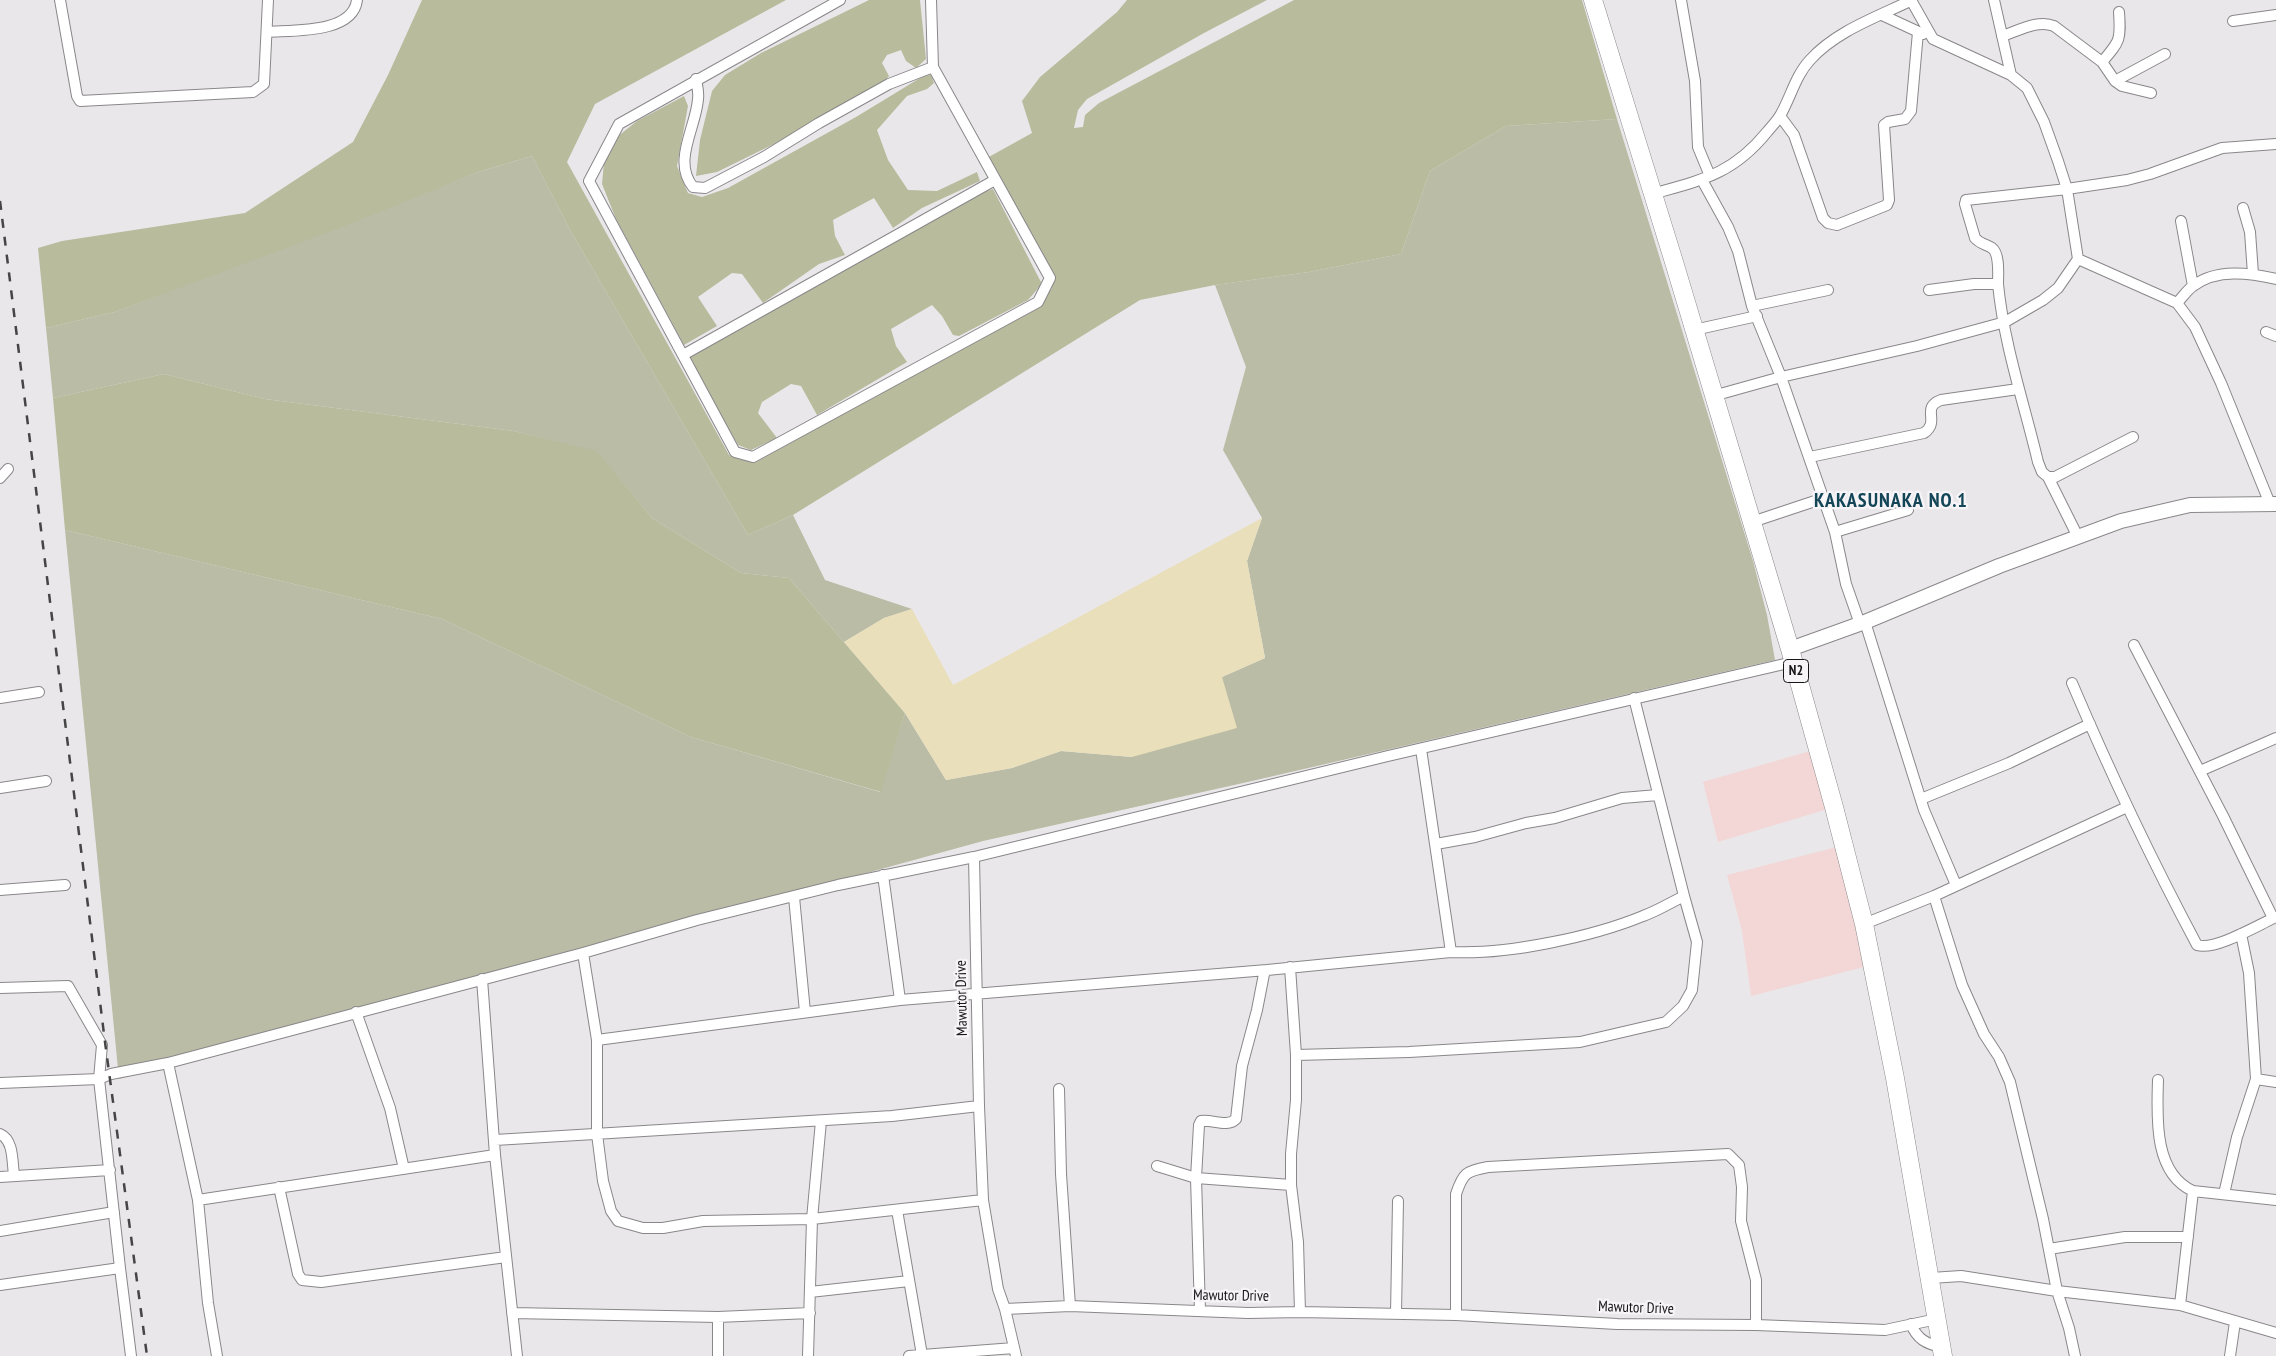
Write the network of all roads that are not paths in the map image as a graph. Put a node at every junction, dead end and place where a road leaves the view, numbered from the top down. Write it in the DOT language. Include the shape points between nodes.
graph roads {
  1 [pos="60,0"];
  2 [pos="268,0"];
  3 [pos="357,0"];
  4 [pos="840,0"];
  5 [pos="931,0"];
  6 [pos="1592,0"];
  7 [pos="1681,0"];
  8 [pos="1994,0"];
  9 [pos="1907,1"];
  10 [pos="2119,12"];
  11 [pos="1882,15"];
  12 [pos="2276,16"];
  13 [pos="2234,21"];
  14 [pos="266,32"];
  15 [pos="1918,32"];
  16 [pos="2002,36"];
  17 [pos="1933,39"];
  18 [pos="2165,54"];
  19 [pos="2102,62"];
  20 [pos="933,67"];
  21 [pos="2011,75"];
  22 [pos="696,80"];
  23 [pos="2115,81"];
  24 [pos="2151,93"];
  25 [pos="1780,116"];
  26 [pos="2276,144"];
  27 [pos="1706,178"];
  28 [pos="995,180"];
  29 [pos="2067,189"];
  30 [pos="1652,194"];
  31 [pos="2243,208"];
  32 [pos="2181,221"];
  33 [pos="2078,259"];
  34 [pos="2253,274"];
  35 [pos="2276,280"];
  36 [pos="1998,284"];
  37 [pos="2193,286"];
  38 [pos="1828,290"];
  39 [pos="1929,290"];
  40 [pos="2178,303"];
  41 [pos="1752,306"];
  42 [pos="1757,316"];
  43 [pos="2005,322"];
  44 [pos="1694,330"];
  45 [pos="683,355"];
  46 [pos="1781,377"];
  47 [pos="2018,389"];
  48 [pos="1713,396"];
  49 [pos="2133,437"];
  50 [pos="1810,457"];
  51 [pos="8,469"];
  52 [pos="2048,477"];
  53 [pos="0,478"];
  54 [pos="1824,498"];
  55 [pos="2273,504"];
  56 [pos="1908,510"];
  57 [pos="1752,522"];
  58 [pos="1835,532"];
  59 [pos="2078,537"];
  60 [pos="1862,623"];
  61 [pos="2134,645"];
  62 [pos="1792,655"];
  63 [pos="2072,683"];
  64 [pos="40,692"];
  65 [pos="0,698"];
  66 [pos="1634,698"];
  67 [pos="2090,724"];
  68 [pos="2276,738"];
  69 [pos="1421,749"];
  70 [pos="2200,771"];
  71 [pos="46,781"];
  72 [pos="0,788"];
  73 [pos="1658,795"];
  74 [pos="1921,799"];
  75 [pos="2127,807"];
  76 [pos="1436,844"];
  77 [pos="974,857"];
  78 [pos="883,875"];
  79 [pos="1956,885"];
  80 [pos="65,886"];
  81 [pos="0,890"];
  82 [pos="1684,896"];
  83 [pos="1934,896"];
  84 [pos="794,897"];
  85 [pos="2275,918"];
  86 [pos="1864,924"];
  87 [pos="2241,934"];
  88 [pos="1451,952"];
  89 [pos="583,953"];
  90 [pos="1290,967"];
  91 [pos="1267,970"];
  92 [pos="482,979"];
  93 [pos="0,988"];
  94 [pos="977,993"];
  95 [pos="900,1000"];
  96 [pos="356,1012"];
  97 [pos="805,1012"];
  98 [pos="597,1040"];
  99 [pos="1296,1055"];
  100 [pos="168,1063"];
  101 [pos="99,1079"];
  102 [pos="2256,1079"];
  103 [pos="2158,1080"];
  104 [pos="2276,1082"];
  105 [pos="0,1083"];
  106 [pos="1059,1089"];
  107 [pos="979,1106"];
  108 [pos="821,1121"];
  109 [pos="0,1134"];
  110 [pos="597,1134"];
  111 [pos="495,1140"];
  112 [pos="496,1155"];
  113 [pos="1157,1166"];
  114 [pos="404,1169"];
  115 [pos="110,1170"];
  116 [pos="14,1176"];
  117 [pos="0,1177"];
  118 [pos="1196,1178"];
  119 [pos="1291,1185"];
  120 [pos="279,1187"];
  121 [pos="2192,1191"];
  122 [pos="2224,1194"];
  123 [pos="198,1200"];
  124 [pos="983,1200"];
  125 [pos="2276,1200"];
  126 [pos="1398,1201"];
  127 [pos="897,1210"];
  128 [pos="114,1212"];
  129 [pos="812,1219"];
  130 [pos="0,1231"];
  131 [pos="2188,1237"];
  132 [pos="2049,1249"];
  133 [pos="506,1257"];
  134 [pos="120,1268"];
  135 [pos="1931,1278"];
  136 [pos="909,1280"];
  137 [pos="0,1285"];
  138 [pos="2057,1291"];
  139 [pos="810,1292"];
  140 [pos="2180,1305"];
  141 [pos="1070,1306"];
  142 [pos="1005,1309"];
  143 [pos="1200,1311"];
  144 [pos="1300,1312"];
  145 [pos="512,1313"];
  146 [pos="810,1313"];
  147 [pos="1396,1314"];
  148 [pos="1456,1315"];
  149 [pos="718,1317"];
  150 [pos="1937,1319"];
  151 [pos="2235,1322"];
  152 [pos="1911,1324"];
  153 [pos="1756,1325"];
  154 [pos="2276,1332"];
  155 [pos="1943,1351"];
  156 [pos="1015,1352"];
  157 [pos="922,1355"];
  158 [pos="131,1356"];
  159 [pos="217,1356"];
  160 [pos="517,1356"];
  161 [pos="718,1356"];
  162 [pos="808,1356"];
  163 [pos="909,1356"];
  164 [pos="2075,1356"];
  165 [pos="2230,1356"];
  1 -- 14 [label="street" via="76,96 80,102 253,92 264,84"];
  2 -- 14 [label="street"];
  3 -- 14 [label="street" via="353,12 331,26"];
  4 -- 22 [label="street"];
  5 -- 20 [label="street"];
  6 -- 30 [label="highway, N2"];
  7 -- 27 [label="street" via="1695,81 1698,147"];
  8 -- 16 [label="street"];
  9 -- 11 [label="street"];
  9 -- 17 [label="street"];
  10 -- 19 [label="street" via="2118,44"];
  11 -- 15 [label="street"];
  11 -- 25 [label="street" via="1840,35 1810,60 1800,73"];
  12 -- 13 [label="street"];
  15 -- 17 [label="street"];
  15 -- 25 [label="street" via="1911,111 1905,119 1884,125 1890,200 1887,205 1837,225 1828,224 1823,218 1794,135"];
  16 -- 19 [label="street" via="2047,23"];
  16 -- 21 [label="street"];
  17 -- 21 [label="street"];
  18 -- 23 [label="street"];
  19 -- 23 [label="street"];
  20 -- 22 [label="street" via="889,84 705,188 693,187 683,166 698,98"];
  20 -- 28 [label="street"];
  21 -- 29 [label="street" via="2027,88 2035,100"];
  22 -- 45 [label="street" via="619,124 589,181"];
  23 -- 24 [label="street" via="2132,90"];
  25 -- 27 [label="street" via="1751,152"];
  26 -- 29 [label="street" via="2222,148 2150,174"];
  27 -- 30 [label="street"];
  27 -- 41 [label="street" via="1738,251"];
  28 -- 45 [label="street"];
  28 -- 45 [label="street" via="1050,278 1038,302 753,457 735,452"];
  29 -- 33 [label="street"];
  29 -- 36 [label="street" via="1966,200 1974,238 1996,254"];
  30 -- 44 [label="highway, N2"];
  31 -- 34 [label="street" via="2250,232"];
  32 -- 37 [label="street"];
  33 -- 40 [label="street"];
  33 -- 43 [label="street" via="2058,288"];
  34 -- 35 [label="street"];
  34 -- 37 [label="street" via="2225,274"];
  36 -- 39 [label="street"];
  36 -- 43 [label="street"];
  37 -- 40 [label="street"];
  38 -- 41 [label="street"];
  40 -- 55 [label="street" via="2195,327"];
  41 -- 42 [label="street"];
  42 -- 44 [label="street"];
  42 -- 46 [label="street"];
  43 -- 46 [label="street"];
  43 -- 47 [label="street"];
  44 -- 48 [label="highway, N2"];
  46 -- 48 [label="street"];
  46 -- 50 [label="street"];
  47 -- 50 [label="street" via="1941,400 1930,408 1932,421 1930,429 1924,433"];
  47 -- 52 [label="street" via="2038,462"];
  48 -- 57 [label="highway, N2"];
  49 -- 52 [label="street" via="2055,477"];
  50 -- 54 [label="street"];
  51 -- 53 [label="street"];
  52 -- 59 [label="street"];
  54 -- 57 [label="street"];
  54 -- 58 [label="street"];
  55 -- 59 [label="street" via="2190,505 2121,521"];
  56 -- 58 [label="street"];
  57 -- 62 [label="highway, N2"];
  58 -- 60 [label="street" via="1846,584"];
  59 -- 60 [label="street"];
  60 -- 62 [label="street"];
  60 -- 74 [label="street"];
  61 -- 70 [label="street"];
  62 -- 66 [label="street"];
  62 -- 86 [label="highway, N2"];
  63 -- 67 [label="street"];
  64 -- 65 [label="street"];
  66 -- 69 [label="street"];
  66 -- 73 [label="street"];
  67 -- 74 [label="street" via="2009,763"];
  67 -- 75 [label="street"];
  68 -- 70 [label="street"];
  69 -- 76 [label="street"];
  69 -- 77 [label="street"];
  70 -- 85 [label="street"];
  71 -- 72 [label="street"];
  73 -- 76 [label="street" via="1622,798 1556,818"];
  73 -- 82 [label="street"];
  74 -- 79 [label="street"];
  75 -- 79 [label="street"];
  75 -- 87 [label="street" via="2196,945 2208,946"];
  76 -- 88 [label="street"];
  77 -- 78 [label="street"];
  77 -- 94 [label="street, Mawutor Drive"];
  78 -- 84 [label="street"];
  78 -- 95 [label="street"];
  79 -- 83 [label="street"];
  80 -- 81 [label="street"];
  82 -- 88 [label="street" via="1644,916 1574,937 1501,950"];
  82 -- 99 [label="street" via="1697,942 1692,990 1683,1006 1666,1022 1580,1042"];
  83 -- 86 [label="street"];
  83 -- 132 [label="street" via="1962,985 2010,1082"];
  84 -- 89 [label="street" via="697,920"];
  84 -- 97 [label="street"];
  85 -- 87 [label="street"];
  86 -- 135 [label="highway, N2"];
  87 -- 102 [label="street" via="2249,973"];
  88 -- 90 [label="street"];
  89 -- 92 [label="street"];
  89 -- 98 [label="street"];
  90 -- 91 [label="street"];
  90 -- 99 [label="street"];
  91 -- 94 [label="street"];
  91 -- 118 [label="street" via="1242,1066 1236,1119 1226,1124 1201,1121"];
  92 -- 96 [label="street"];
  92 -- 111 [label="street"];
  93 -- 101 [label="street" via="68,986 102,1045"];
  94 -- 95 [label="street"];
  94 -- 107 [label="street, Mawutor Drive"];
  95 -- 97 [label="street"];
  96 -- 100 [label="street"];
  96 -- 114 [label="street" via="390,1108"];
  97 -- 98 [label="street"];
  98 -- 110 [label="street"];
  99 -- 119 [label="street"];
  100 -- 101 [label="street"];
  100 -- 123 [label="street"];
  101 -- 105 [label="street"];
  101 -- 115 [label="street"];
  102 -- 104 [label="street"];
  102 -- 122 [label="street"];
  103 -- 121 [label="street" via="2159,1142 2182,1186"];
  106 -- 141 [label="street"];
  107 -- 108 [label="street"];
  107 -- 124 [label="street, Mawutor Drive"];
  108 -- 110 [label="street"];
  108 -- 129 [label="street"];
  109 -- 116 [label="street" via="10,1145"];
  110 -- 111 [label="street"];
  110 -- 129 [label="street" via="603,1181 611,1211 618,1221 643,1228 663,1228 703,1220"];
  111 -- 112 [label="street"];
  112 -- 114 [label="street"];
  112 -- 133 [label="street"];
  113 -- 118 [label="street"];
  114 -- 120 [label="street"];
  115 -- 116 [label="street"];
  115 -- 128 [label="street"];
  116 -- 117 [label="street"];
  118 -- 119 [label="street"];
  118 -- 143 [label="street"];
  119 -- 144 [label="street" via="1298,1242"];
  120 -- 123 [label="street"];
  120 -- 133 [label="street" via="302,1280 321,1282"];
  121 -- 122 [label="street"];
  121 -- 131 [label="street"];
  122 -- 125 [label="street"];
  123 -- 159 [label="street" via="208,1303"];
  124 -- 127 [label="street"];
  124 -- 142 [label="street, Mawutor Drive" via="998,1288"];
  126 -- 147 [label="street"];
  127 -- 129 [label="street"];
  127 -- 136 [label="street"];
  128 -- 130 [label="street"];
  128 -- 134 [label="street"];
  129 -- 139 [label="street"];
  131 -- 132 [label="street" via="2125,1237"];
  131 -- 140 [label="street"];
  132 -- 138 [label="street"];
  133 -- 145 [label="street"];
  134 -- 137 [label="street"];
  134 -- 158 [label="street"];
  135 -- 138 [label="street" via="1961,1276"];
  135 -- 150 [label="highway, N2"];
  136 -- 139 [label="street"];
  136 -- 157 [label="street"];
  138 -- 140 [label="street"];
  138 -- 164 [label="street"];
  139 -- 146 [label="street"];
  140 -- 151 [label="street"];
  141 -- 142 [label="street, Mawutor Drive"];
  141 -- 143 [label="street, Mawutor Drive"];
  142 -- 156 [label="street"];
  143 -- 144 [label="street, Mawutor Drive"];
  144 -- 147 [label="street, Mawutor Drive"];
  145 -- 149 [label="street"];
  145 -- 160 [label="street"];
  146 -- 149 [label="street"];
  146 -- 162 [label="street"];
  147 -- 148 [label="street, Mawutor Drive"];
  148 -- 153 [label="street, Mawutor Drive" via="1617,1324"];
  148 -- 153 [label="street" via="1456,1194 1466,1173 1488,1167 1728,1154 1739,1165 1741,1221 1756,1280"];
  149 -- 161 [label="street"];
  150 -- 152 [label="street, Mawutor Drive"];
  150 -- 155 [label="highway, N2"];
  151 -- 154 [label="street"];
  151 -- 165 [label="street"];
  152 -- 153 [label="street, Mawutor Drive" via="1885,1330"];
  152 -- 155 [label="street" via="1919,1338"];
  156 -- 157 [label="street"];
  157 -- 163 [label="street"];
}
